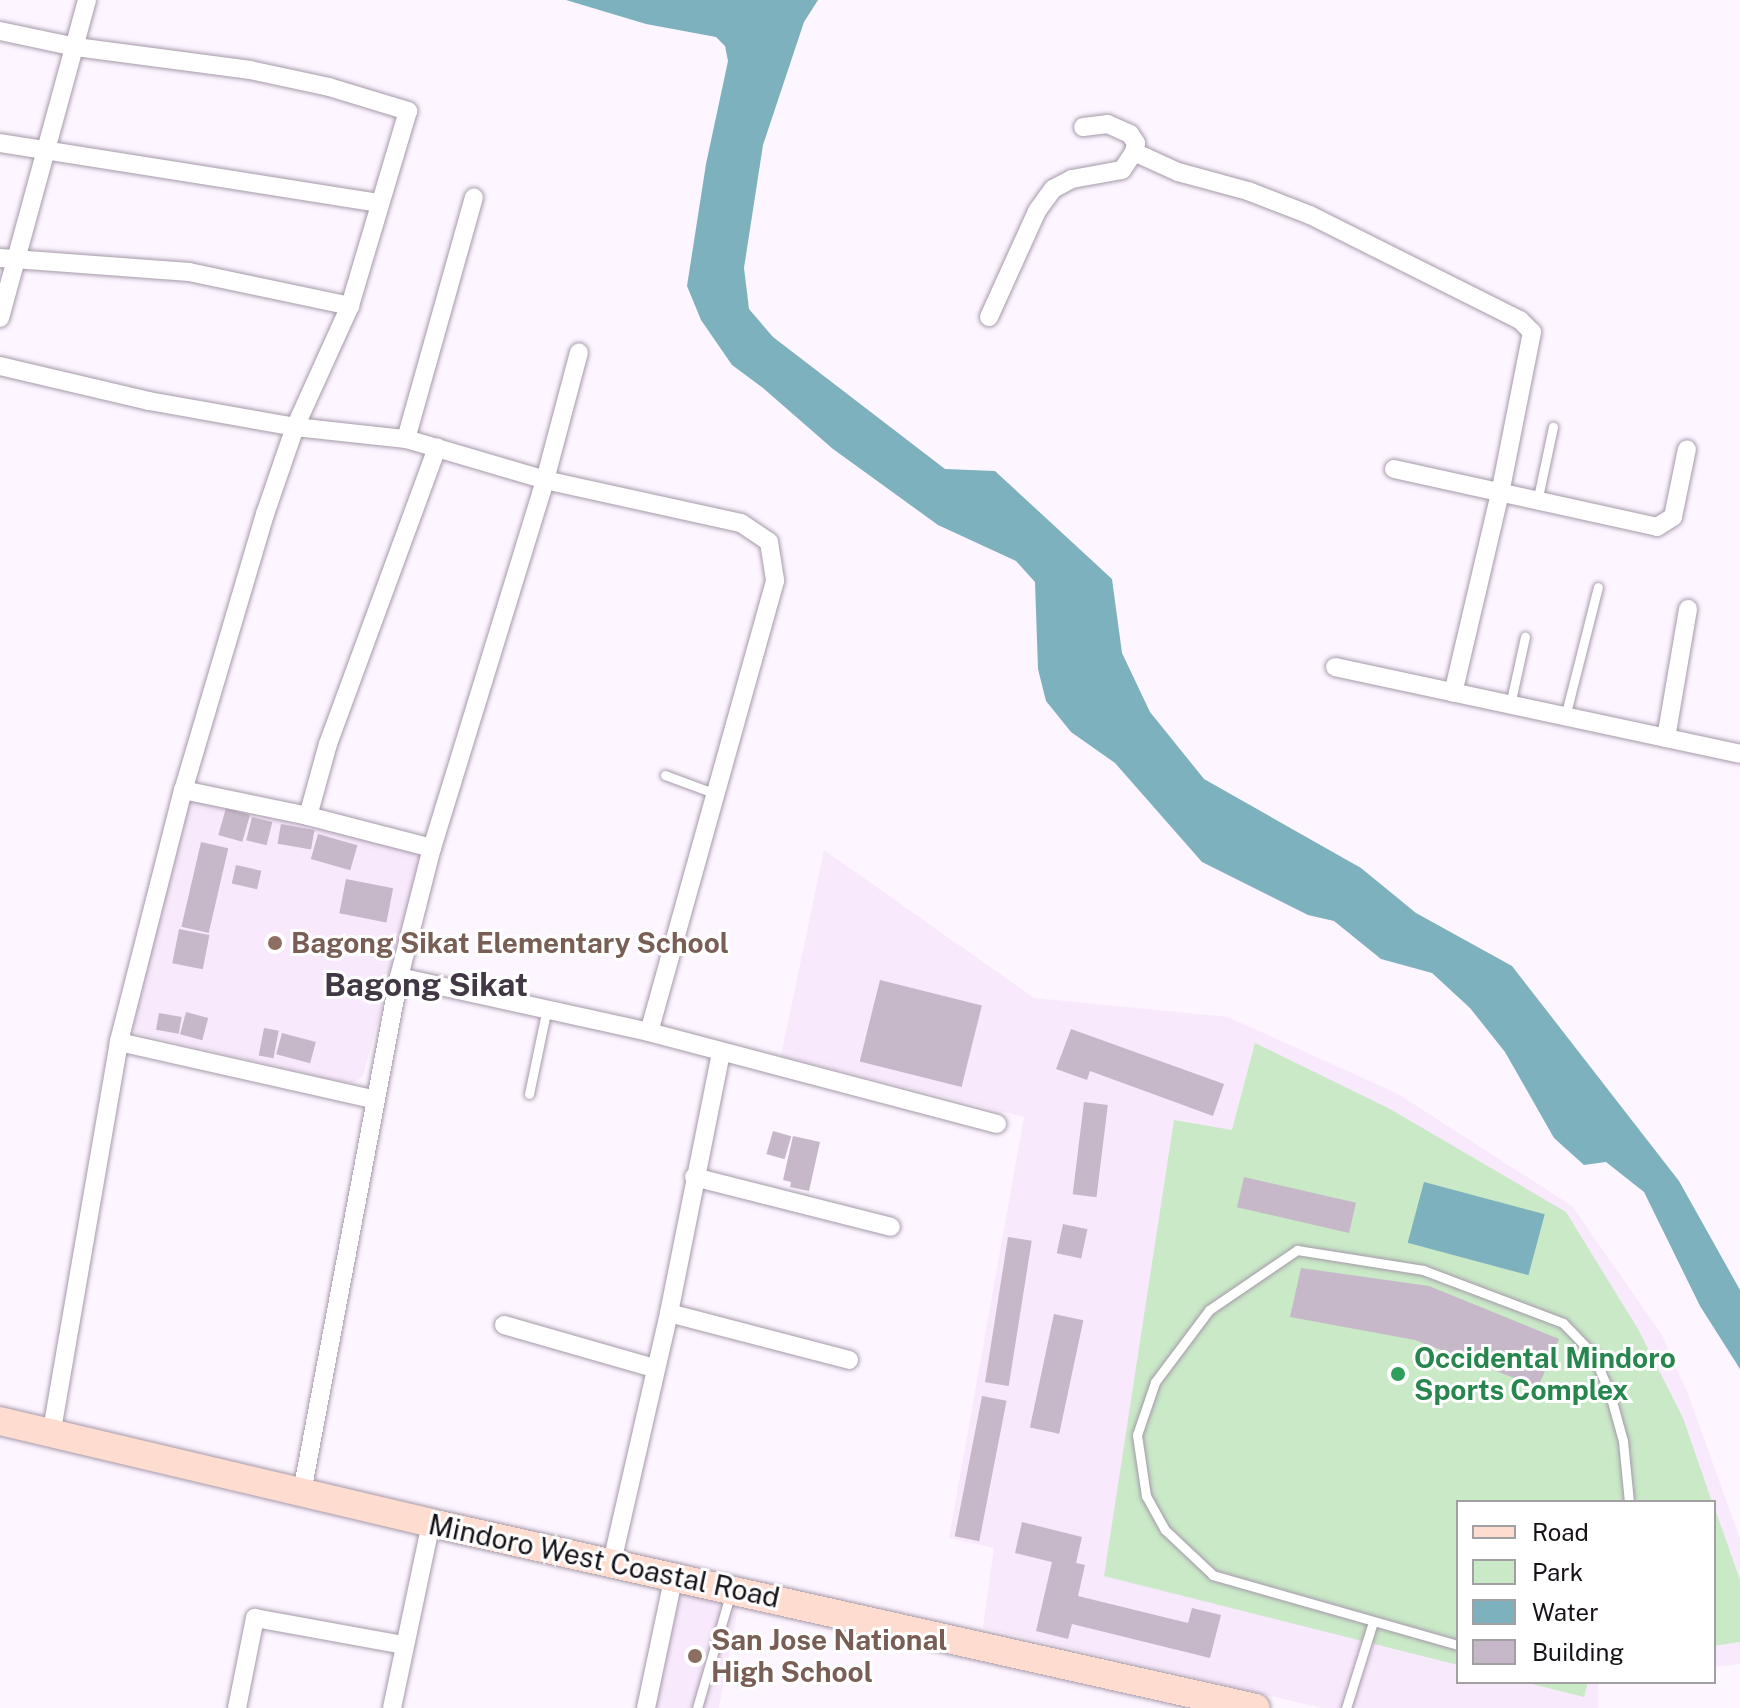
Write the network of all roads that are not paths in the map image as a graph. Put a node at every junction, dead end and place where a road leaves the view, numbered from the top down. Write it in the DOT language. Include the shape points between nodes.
graph roads {
  1 [pos="87,0"];
  2 [pos="0,31"];
  3 [pos="76,47"];
  4 [pos="1083,127"];
  5 [pos="0,143"];
  6 [pos="1134,152"];
  7 [pos="47,153"];
  8 [pos="474,197"];
  9 [pos="380,203"];
  10 [pos="8,259"];
  11 [pos="350,306"];
  12 [pos="989,317"];
  13 [pos="0,318"];
  14 [pos="579,352"];
  15 [pos="0,366"];
  16 [pos="295,427"];
  17 [pos="1553,427"];
  18 [pos="406,439"];
  19 [pos="437,447"];
  20 [pos="1687,449"];
  21 [pos="1394,469"];
  22 [pos="545,480"];
  23 [pos="1500,493"];
  24 [pos="1537,502"];
  25 [pos="1598,587"];
  26 [pos="1688,609"];
  27 [pos="1525,637"];
  28 [pos="1335,667"];
  29 [pos="1453,693"];
  30 [pos="1510,705"];
  31 [pos="1565,717"];
  32 [pos="1666,738"];
  33 [pos="1740,754"];
  34 [pos="665,775"];
  35 [pos="183,790"];
  36 [pos="716,794"];
  37 [pos="308,816"];
  38 [pos="432,848"];
  39 [pos="399,977"];
  40 [pos="547,1008"];
  41 [pos="649,1032"];
  42 [pos="119,1042"];
  43 [pos="721,1052"];
  44 [pos="529,1094"];
  45 [pos="376,1100"];
  46 [pos="997,1124"];
  47 [pos="694,1177"];
  48 [pos="891,1227"];
  49 [pos="669,1313"];
  50 [pos="504,1325"];
  51 [pos="849,1360"];
  52 [pos="654,1368"];
  53 [pos="0,1421"];
  54 [pos="51,1434"];
  55 [pos="302,1492"];
  56 [pos="1629,1500"];
  57 [pos="431,1523"];
  58 [pos="612,1562"];
  59 [pos="674,1575"];
  60 [pos="732,1589"];
  61 [pos="1373,1622"];
  62 [pos="1456,1644"];
  63 [pos="404,1645"];
  64 [pos="237,1708"];
  65 [pos="392,1708"];
  66 [pos="646,1708"];
  67 [pos="697,1708"];
  68 [pos="1256,1708"];
  69 [pos="1346,1708"];
  1 -- 3 [label="street"];
  2 -- 3 [label="street"];
  3 -- 7 [label="street"];
  3 -- 9 [label="street" via="250,70 408,111"];
  4 -- 6 [label="street" via="1108,124 1130,134"];
  5 -- 7 [label="street"];
  6 -- 12 [label="street" via="1122,170 1072,179 1053,189 1037,211"];
  6 -- 23 [label="street" via="1178,172 1310,215 1528,326 1532,332"];
  7 -- 9 [label="street"];
  7 -- 10 [label="street"];
  8 -- 18 [label="street"];
  9 -- 11 [label="street"];
  10 -- 11 [label="street" via="189,272"];
  10 -- 13 [label="street"];
  11 -- 16 [label="street"];
  14 -- 22 [label="street"];
  15 -- 16 [label="street" via="149,401"];
  16 -- 18 [label="street"];
  16 -- 35 [label="street"];
  17 -- 24 [label="lane"];
  18 -- 19 [label="street"];
  19 -- 22 [label="street"];
  19 -- 37 [label="street" via="333,730"];
  20 -- 24 [label="street" via="1673,517 1657,527"];
  21 -- 23 [label="street"];
  22 -- 36 [label="street" via="741,523 769,542 775,581"];
  22 -- 38 [label="street"];
  23 -- 24 [label="street"];
  23 -- 29 [label="street"];
  25 -- 31 [label="lane"];
  26 -- 32 [label="street"];
  27 -- 30 [label="lane"];
  28 -- 29 [label="street"];
  29 -- 30 [label="street"];
  30 -- 31 [label="street"];
  31 -- 32 [label="street"];
  32 -- 33 [label="street"];
  34 -- 36 [label="lane"];
  35 -- 37 [label="street"];
  35 -- 42 [label="street"];
  36 -- 41 [label="street"];
  37 -- 38 [label="street"];
  38 -- 39 [label="street"];
  39 -- 40 [label="street"];
  39 -- 45 [label="street"];
  40 -- 41 [label="street"];
  40 -- 44 [label="lane"];
  41 -- 43 [label="street"];
  42 -- 45 [label="street"];
  42 -- 54 [label="street"];
  43 -- 46 [label="street"];
  43 -- 47 [label="street"];
  45 -- 55 [label="street"];
  47 -- 48 [label="street"];
  47 -- 49 [label="street"];
  49 -- 51 [label="street"];
  49 -- 52 [label="street"];
  50 -- 52 [label="street"];
  52 -- 58 [label="street"];
  53 -- 54 [label="main road, Mindoro West Coastal Road"];
  54 -- 55 [label="main road, Mindoro West Coastal Road"];
  55 -- 57 [label="main road, Mindoro West Coastal Road"];
  56 -- 61 [label="lane" via="1623,1441 1610,1394 1593,1354 1563,1323 1423,1270 1297,1250 1209,1310 1155,1382 1137,1435 1146,1496 1165,1530 1213,1575"];
  57 -- 58 [label="main road, Mindoro West Coastal Road"];
  57 -- 63 [label="street"];
  58 -- 59 [label="main road, Mindoro West Coastal Road"];
  59 -- 60 [label="main road, Mindoro West Coastal Road"];
  59 -- 66 [label="street"];
  60 -- 67 [label="lane"];
  60 -- 68 [label="main road, Mindoro West Coastal Road"];
  61 -- 62 [label="lane"];
  61 -- 69 [label="lane"];
  63 -- 64 [label="street" via="255,1618"];
  63 -- 65 [label="street"];
}
